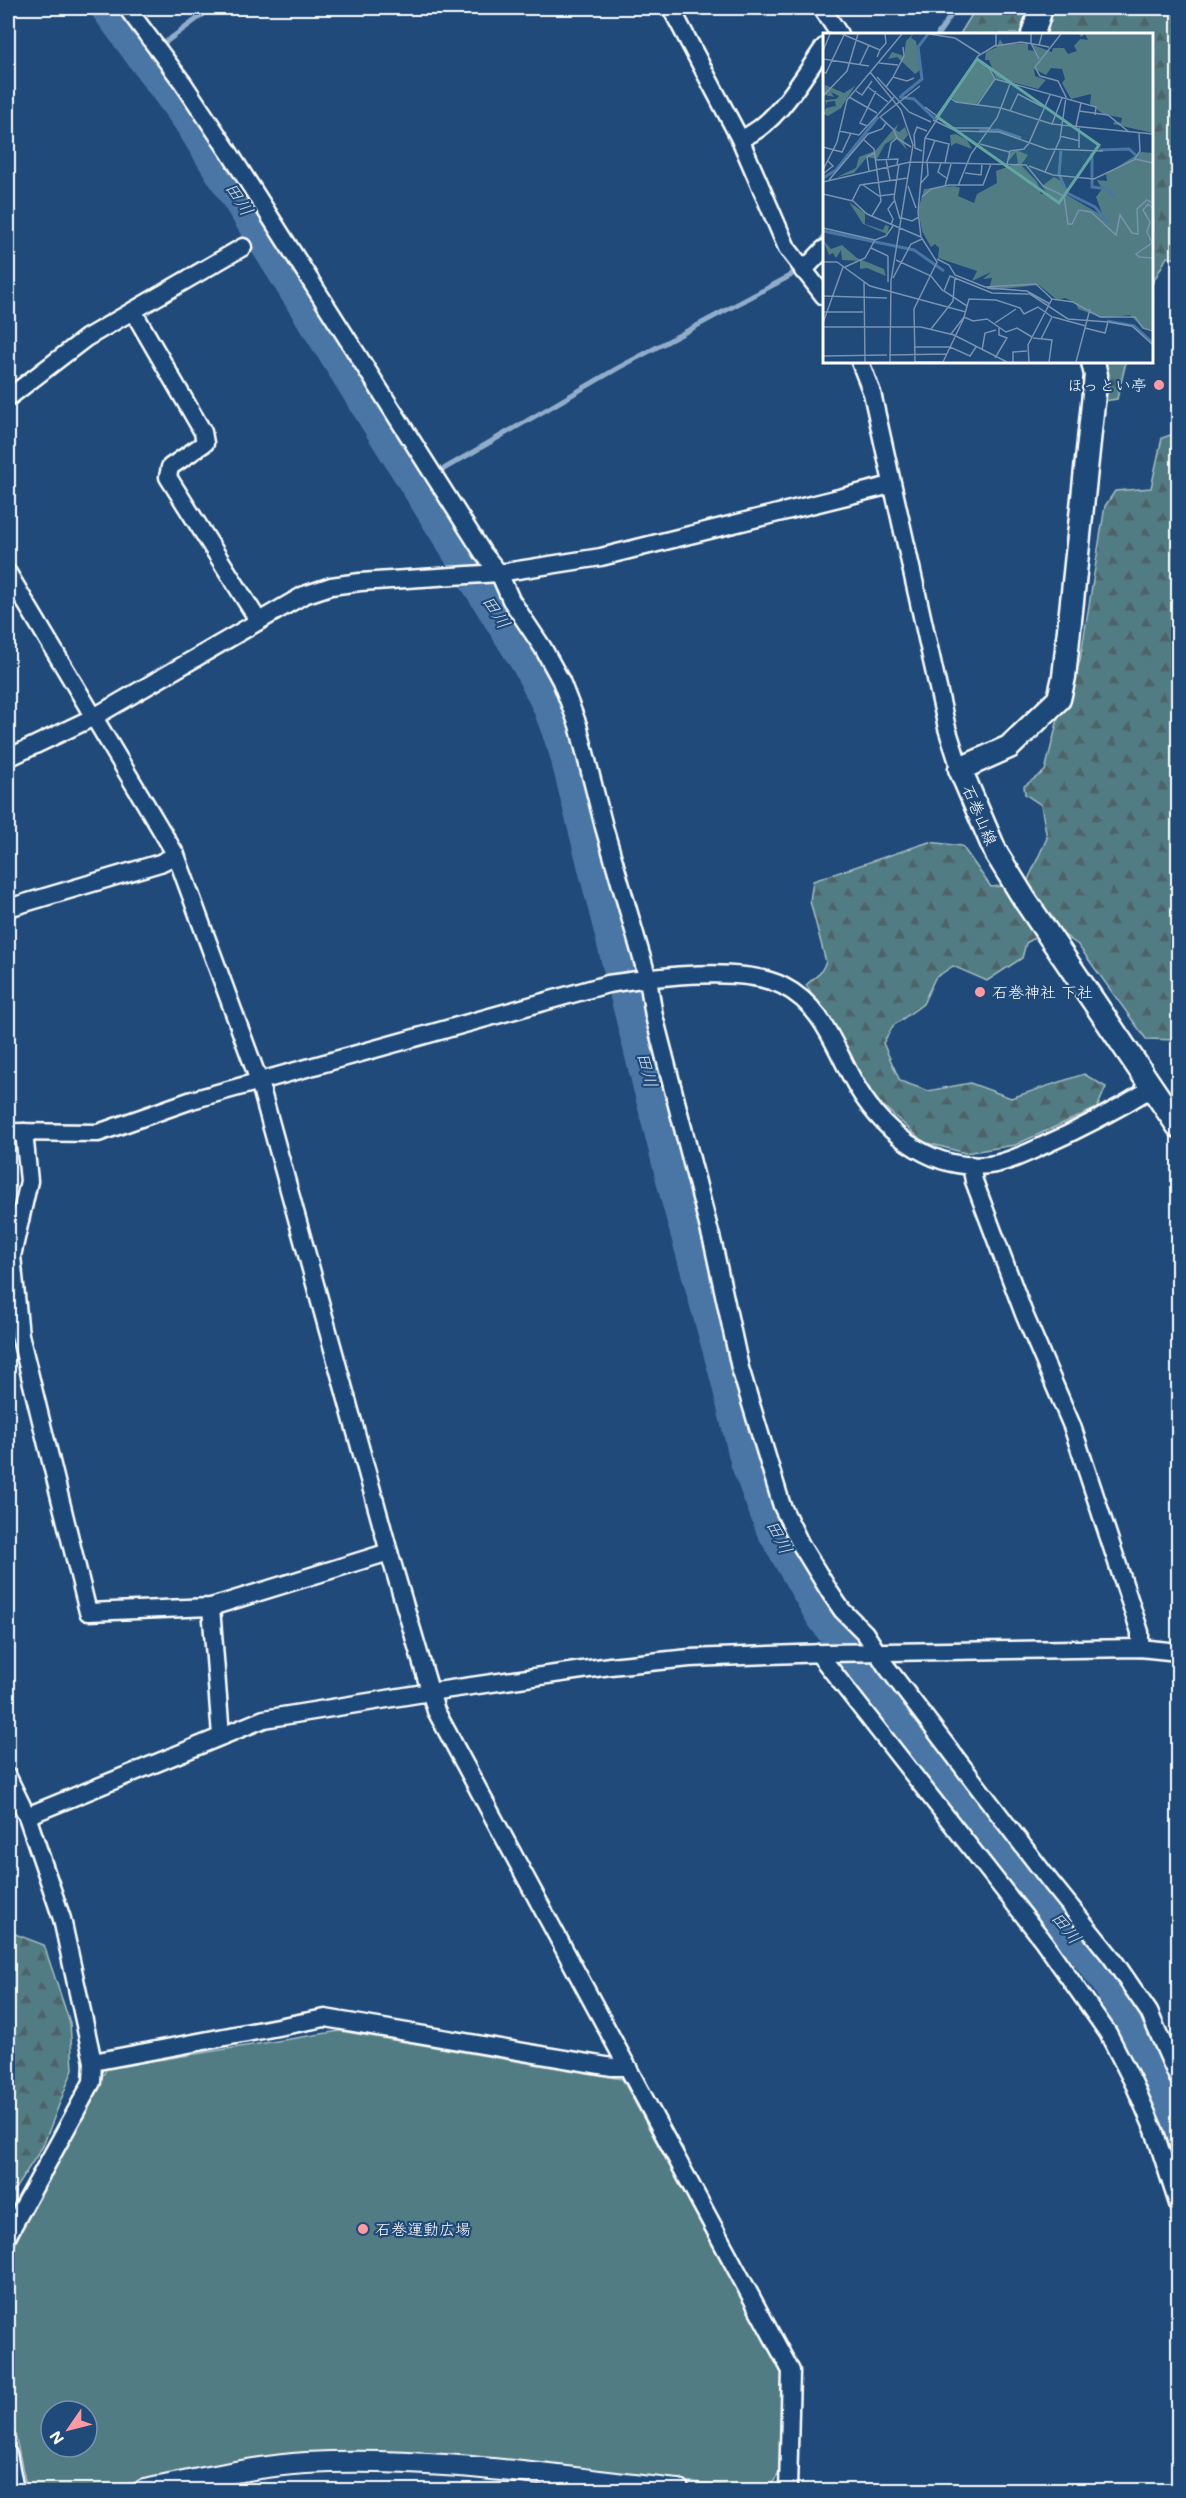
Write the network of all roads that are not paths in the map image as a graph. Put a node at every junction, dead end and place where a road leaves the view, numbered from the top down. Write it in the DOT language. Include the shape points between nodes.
graph roads {
  1 [pos="127,8"];
  2 [pos="671,8"];
  3 [pos="822,8"];
  4 [pos="1041,8"];
  5 [pos="836,33"];
  6 [pos="1034,33"];
  7 [pos="823,50"];
  8 [pos="740,139"];
  9 [pos="243,246"];
  10 [pos="823,251"];
  11 [pos="803,271"];
  12 [pos="823,294"];
  13 [pos="133,311"];
  14 [pos="860,363"];
  15 [pos="1093,363"];
  16 [pos="8,398"];
  17 [pos="891,485"];
  18 [pos="8,573"];
  19 [pos="493,573"];
  20 [pos="258,620"];
  21 [pos="93,717"];
  22 [pos="8,758"];
  23 [pos="960,769"];
  24 [pos="176,855"];
  25 [pos="8,908"];
  26 [pos="643,979"];
  27 [pos="259,1081"];
  28 [pos="1152,1088"];
  29 [pos="1179,1126"];
  30 [pos="16,1132"];
  31 [pos="971,1165"];
  32 [pos="389,1552"];
  33 [pos="211,1607"];
  34 [pos="1140,1648"];
  35 [pos="1179,1652"];
  36 [pos="822,1653"];
  37 [pos="872,1653"];
  38 [pos="430,1692"];
  39 [pos="221,1736"];
  40 [pos="8,1777"];
  41 [pos="27,1816"];
  42 [pos="93,2062"];
  43 [pos="628,2067"];
  44 [pos="1179,2078"];
  45 [pos="1179,2204"];
  46 [pos="8,2235"];
  47 [pos="8,2454"];
  48 [pos="15,2490"];
  49 [pos="144,2490"];
  50 [pos="679,2490"];
  51 [pos="788,2490"];
  1 -- 19 [label="street" via="229,152"];
  2 -- 8 [label="street"];
  3 -- 5 [label="street"];
  4 -- 6 [label="main road"];
  7 -- 8 [label="street" via="780,109"];
  8 -- 11 [label="street" via="787,248"];
  9 -- 13 [label="street"];
  10 -- 11 [label="street"];
  11 -- 12 [label="street"];
  13 -- 16 [label="street" via="86,338"];
  13 -- 20 [label="street" via="203,432 205,443 170,467 168,477"];
  14 -- 17 [label="street" via="872,393"];
  15 -- 23 [label="main road, 石巻山線" via="1096,375 1083,506 1059,699 1009,747"];
  17 -- 19 [label="street" via="601,557"];
  17 -- 23 [label="street"];
  18 -- 21 [label="street"];
  19 -- 20 [label="street" via="331,586 304,595"];
  19 -- 26 [label="street" via="543,648 578,724"];
  20 -- 21 [label="street"];
  21 -- 22 [label="street"];
  21 -- 24 [label="street"];
  23 -- 28 [label="main road, 石巻山線" via="996,853"];
  24 -- 25 [label="street"];
  24 -- 27 [label="street"];
  26 -- 27 [label="street" via="608,984"];
  26 -- 31 [label="street" via="752,977 783,986 810,1004 853,1081 883,1122 915,1150 944,1162"];
  26 -- 37 [label="street" via="714,1248 740,1368 782,1506 831,1594 865,1633"];
  27 -- 30 [label="street" via="98,1132"];
  27 -- 32 [label="street"];
  28 -- 29 [label="main road, 石巻山線"];
  28 -- 31 [label="street" via="1101,1118 1024,1154 990,1165"];
  30 -- 33 [label="street" via="28,1181 12,1257 20,1335 88,1612"];
  31 -- 34 [label="street" via="1024,1314 1072,1426 1140,1632"];
  32 -- 33 [label="street"];
  32 -- 38 [label="street"];
  33 -- 39 [label="street"];
  34 -- 35 [label="street"];
  34 -- 37 [label="street"];
  36 -- 37 [label="street"];
  36 -- 38 [label="street" via="690,1658"];
  36 -- 45 [label="street" via="1042,1939 1108,2033 1154,2130"];
  37 -- 44 [label="street" via="1112,1958 1149,2012"];
  38 -- 39 [label="street" via="264,1719"];
  38 -- 43 [label="street" via="436,1711"];
  39 -- 41 [label="street"];
  40 -- 41 [label="street"];
  41 -- 42 [label="street" via="62,1919"];
  42 -- 43 [label="street" via="325,2018"];
  42 -- 46 [label="street" via="92,2082"];
  43 -- 51 [label="street" via="791,2371"];
  47 -- 48 [label="street"];
  49 -- 50 [label="street" via="304,2463 376,2461"];
}
